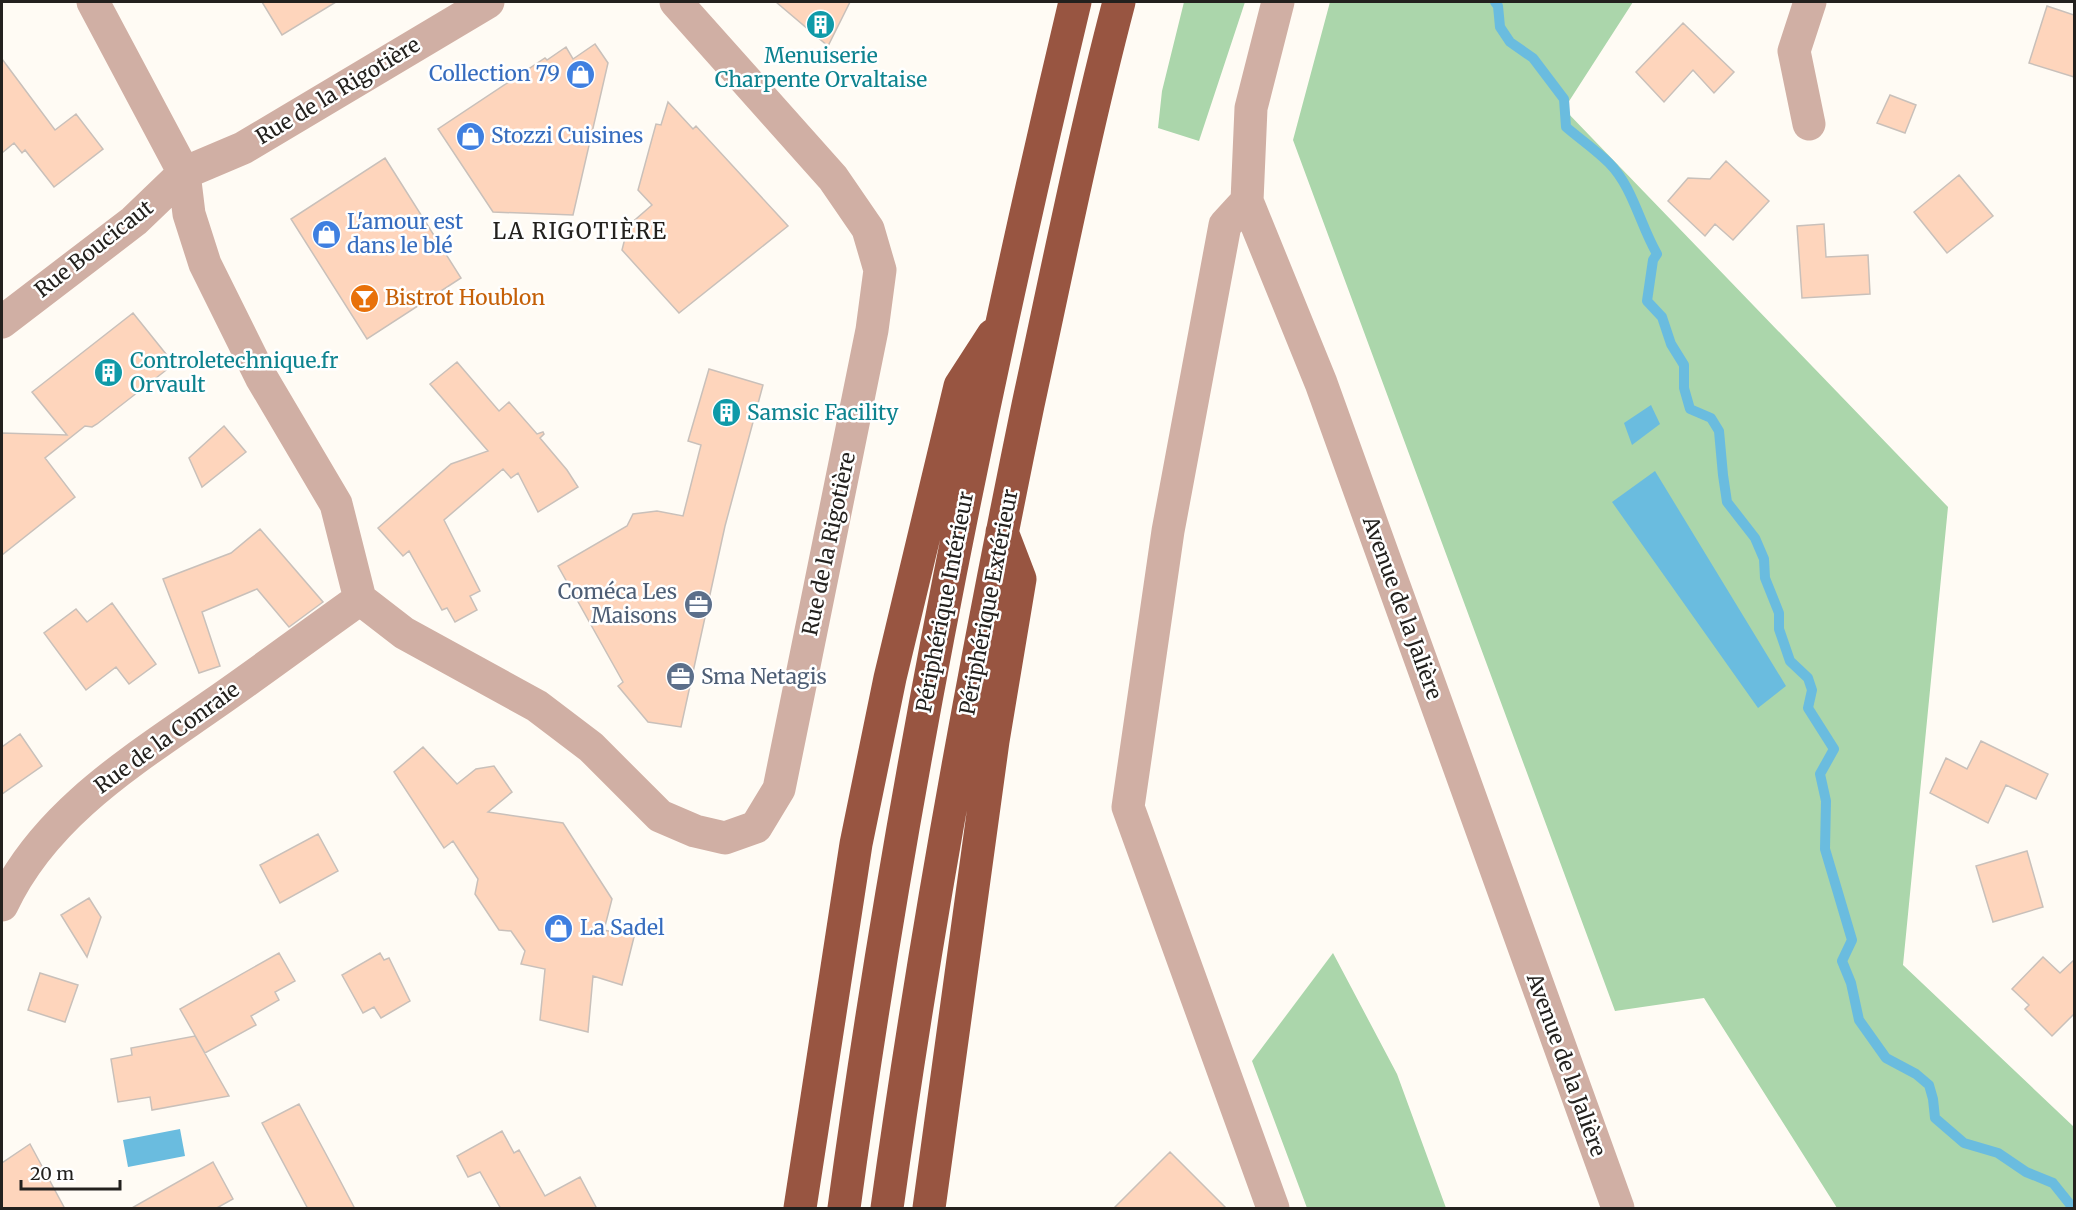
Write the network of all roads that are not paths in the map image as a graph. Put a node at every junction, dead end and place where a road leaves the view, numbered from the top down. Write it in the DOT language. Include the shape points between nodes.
graph roads {
  1 [pos="93,2"];
  2 [pos="488,2"];
  3 [pos="676,2"];
  4 [pos="1075,2"];
  5 [pos="1119,2"];
  6 [pos="1278,2"];
  7 [pos="1810,2"];
  8 [pos="1809,124"];
  9 [pos="184,173"];
  10 [pos="1247,201"];
  11 [pos="1003,318"];
  12 [pos="2,322"];
  13 [pos="1002,532"];
  14 [pos="360,599"];
  15 [pos="2,905"];
  16 [pos="806,1161"];
  17 [pos="779,1209"];
  18 [pos="800,1209"];
  19 [pos="844,1209"];
  20 [pos="887,1209"];
  21 [pos="929,1209"];
  22 [pos="1273,1209"];
  23 [pos="1618,1209"];
  1 -- 9 [label="street"];
  2 -- 9 [label="street, Rue de la Rigotière" via="243,148"];
  3 -- 14 [label="street, Rue de la Rigotière" via="832,178 868,230 880,270 870,342 780,789 756,827 725,838 660,816 591,747 537,706 404,633"];
  4 -- 11 [label="highway, Périphérique Intérieur"];
  5 -- 13 [label="highway, Périphérique Extérieur" via="1054,280"];
  6 -- 10 [label="street, Avenue de la Jalière" via="1251,108"];
  7 -- 8 [label="street" via="1794,51"];
  9 -- 12 [label="street, Rue Boucicaut" via="134,221"];
  9 -- 14 [label="street" via="189,214 205,264 261,377 336,504"];
  10 -- 22 [label="street" via="1225,225 1168,531 1128,807"];
  10 -- 23 [label="street, Avenue de la Jalière" via="1321,383"];
  11 -- 16 [label="highway" via="960,386 890,678 856,844"];
  11 -- 19 [label="highway, Périphérique Intérieur" via="901,833"];
  13 -- 20 [label="highway, Périphérique Extérieur" via="938,877"];
  13 -- 21 [label="highway" via="1020,579 993,741"];
  14 -- 15 [label="street, Rue de la Conraie" via="86,797 29,859"];
  16 -- 17 [label="highway" via="782,1195"];
  16 -- 18 [label="highway"];
}
